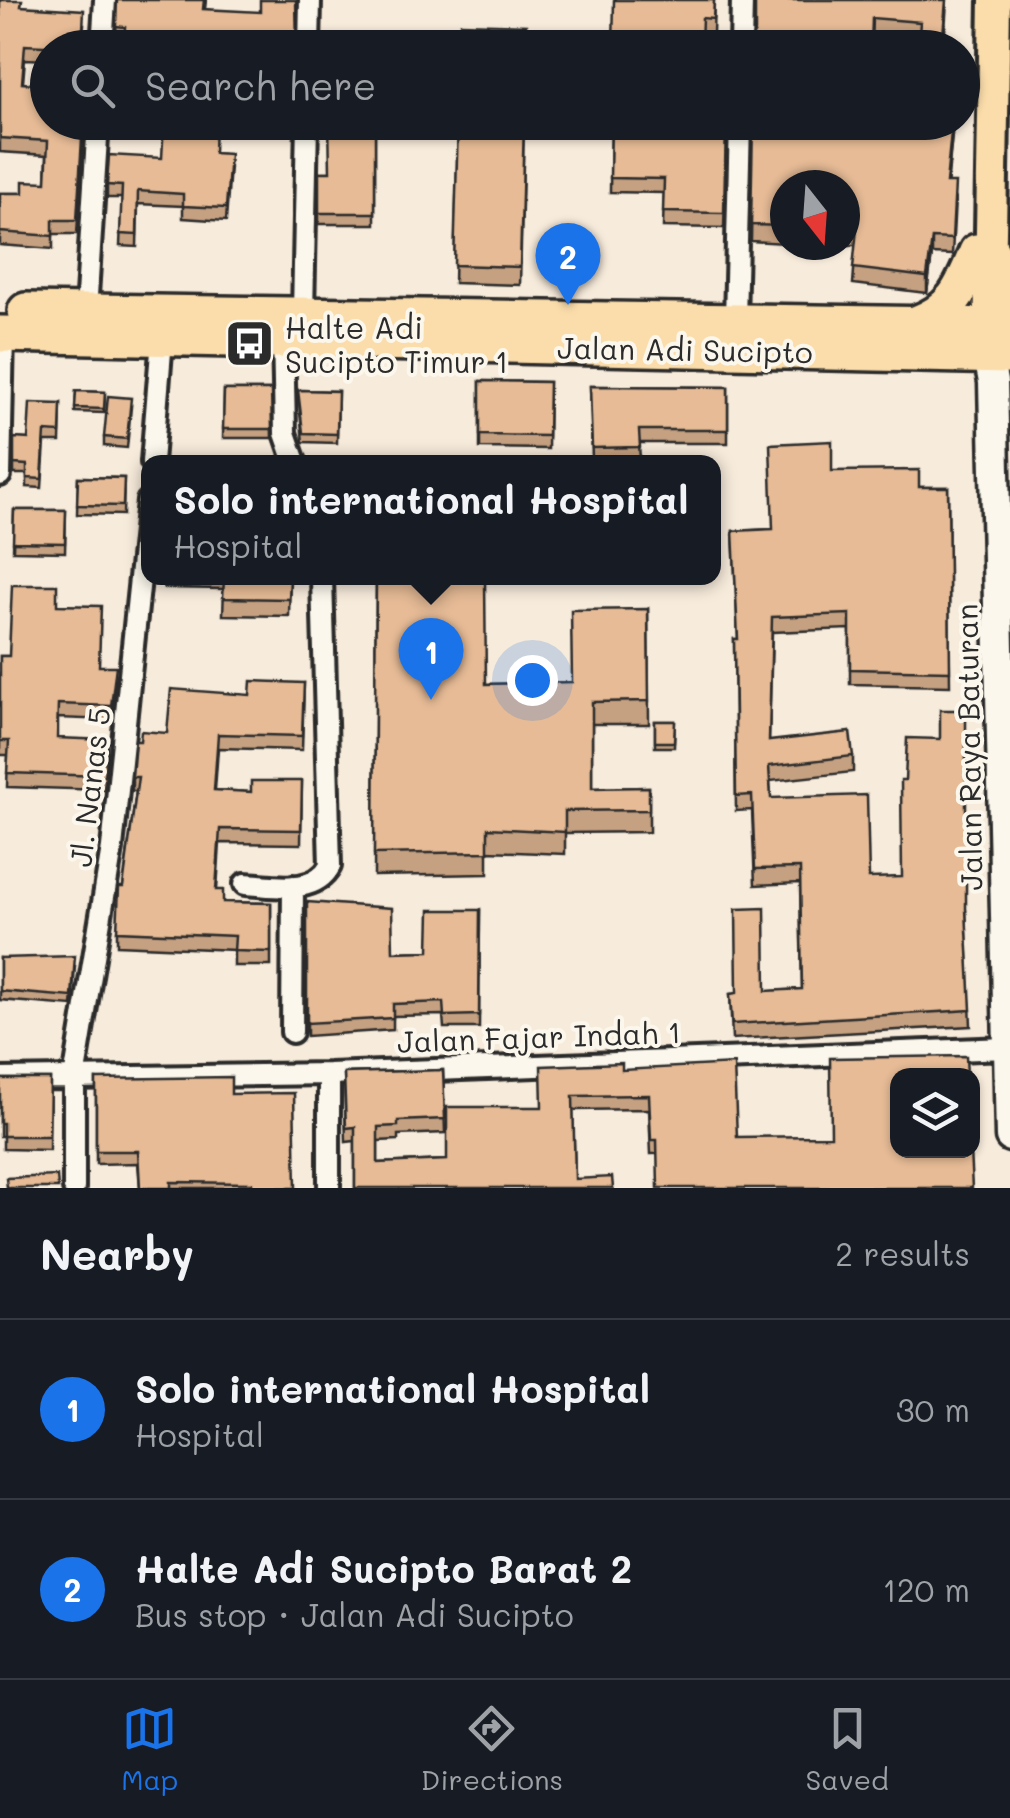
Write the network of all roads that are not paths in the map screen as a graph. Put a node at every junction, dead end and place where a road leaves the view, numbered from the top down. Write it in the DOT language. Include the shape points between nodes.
graph roads {
  1 [pos="104,0"];
  2 [pos="310,0"];
  3 [pos="742,0"];
  4 [pos="981,0"];
  5 [pos="995,0"];
  6 [pos="103,30"];
  7 [pos="309,30"];
  8 [pos="741,30"];
  9 [pos="1002,116"];
  10 [pos="97,140"];
  11 [pos="305,140"];
  12 [pos="740,140"];
  13 [pos="984,252"];
  14 [pos="1010,295"];
  15 [pos="88,297"];
  16 [pos="736,320"];
  17 [pos="290,321"];
  18 [pos="910,326"];
  19 [pos="1,335"];
  20 [pos="991,347"];
  21 [pos="161,352"];
  22 [pos="153,455"];
  23 [pos="291,455"];
  24 [pos="0,475"];
  25 [pos="141,569"];
  26 [pos="322,585"];
  27 [pos="1006,847"];
  28 [pos="244,884"];
  29 [pos="293,886"];
  30 [pos="292,1032"];
  31 [pos="1007,1048"];
  32 [pos="329,1074"];
  33 [pos="0,1078"];
  34 [pos="74,1078"];
  35 [pos="1010,1138"];
  36 [pos="74,1188"];
  37 [pos="329,1188"];
  1 -- 6 [label="street"];
  2 -- 7 [label="street"];
  3 -- 8 [label="street"];
  4 -- 13 [label="main road"];
  5 -- 9 [label="main road"];
  9 -- 13 [label="main road"];
  10 -- 15 [label="street"];
  11 -- 17 [label="street"];
  12 -- 16 [label="street"];
  13 -- 14 [label="highway"];
  13 -- 18 [label="highway" via="942,314"];
  13 -- 20 [label="main road"];
  15 -- 17 [label="highway, Jalan Adi Sucipto"];
  15 -- 19 [label="highway, Jalan Adi Sucipto"];
  16 -- 17 [label="highway, Jalan Adi Sucipto"];
  16 -- 18 [label="highway, Jalan Adi Sucipto"];
  17 -- 20 [label="highway, Jalan Adi Sucipto"];
  17 -- 21 [label="highway, Jalan Adi Sucipto"];
  17 -- 23 [label="street"];
  18 -- 20 [label="highway, Jalan Adi Sucipto"];
  19 -- 21 [label="highway, Jalan Adi Sucipto"];
  19 -- 24 [label="street"];
  20 -- 27 [label="main road, Jalan Raya Baturan"];
  21 -- 22 [label="street"];
  25 -- 34 [label="street, Jl. Nanas 5" via="112,848"];
  26 -- 29 [label="street" via="330,859 321,878"];
  27 -- 31 [label="main road, Jalan Raya Baturan"];
  28 -- 29 [label="street"];
  29 -- 30 [label="street"];
  31 -- 32 [label="street, Jalan Fajar Indah 1"];
  31 -- 35 [label="main road, Jalan Raya Baturan"];
  32 -- 34 [label="street, Jalan Fajar Indah 1"];
  32 -- 37 [label="street"];
  33 -- 34 [label="street, Jalan Fajar Indah 1"];
  34 -- 36 [label="street, Jl. Nanas 5"];
}
